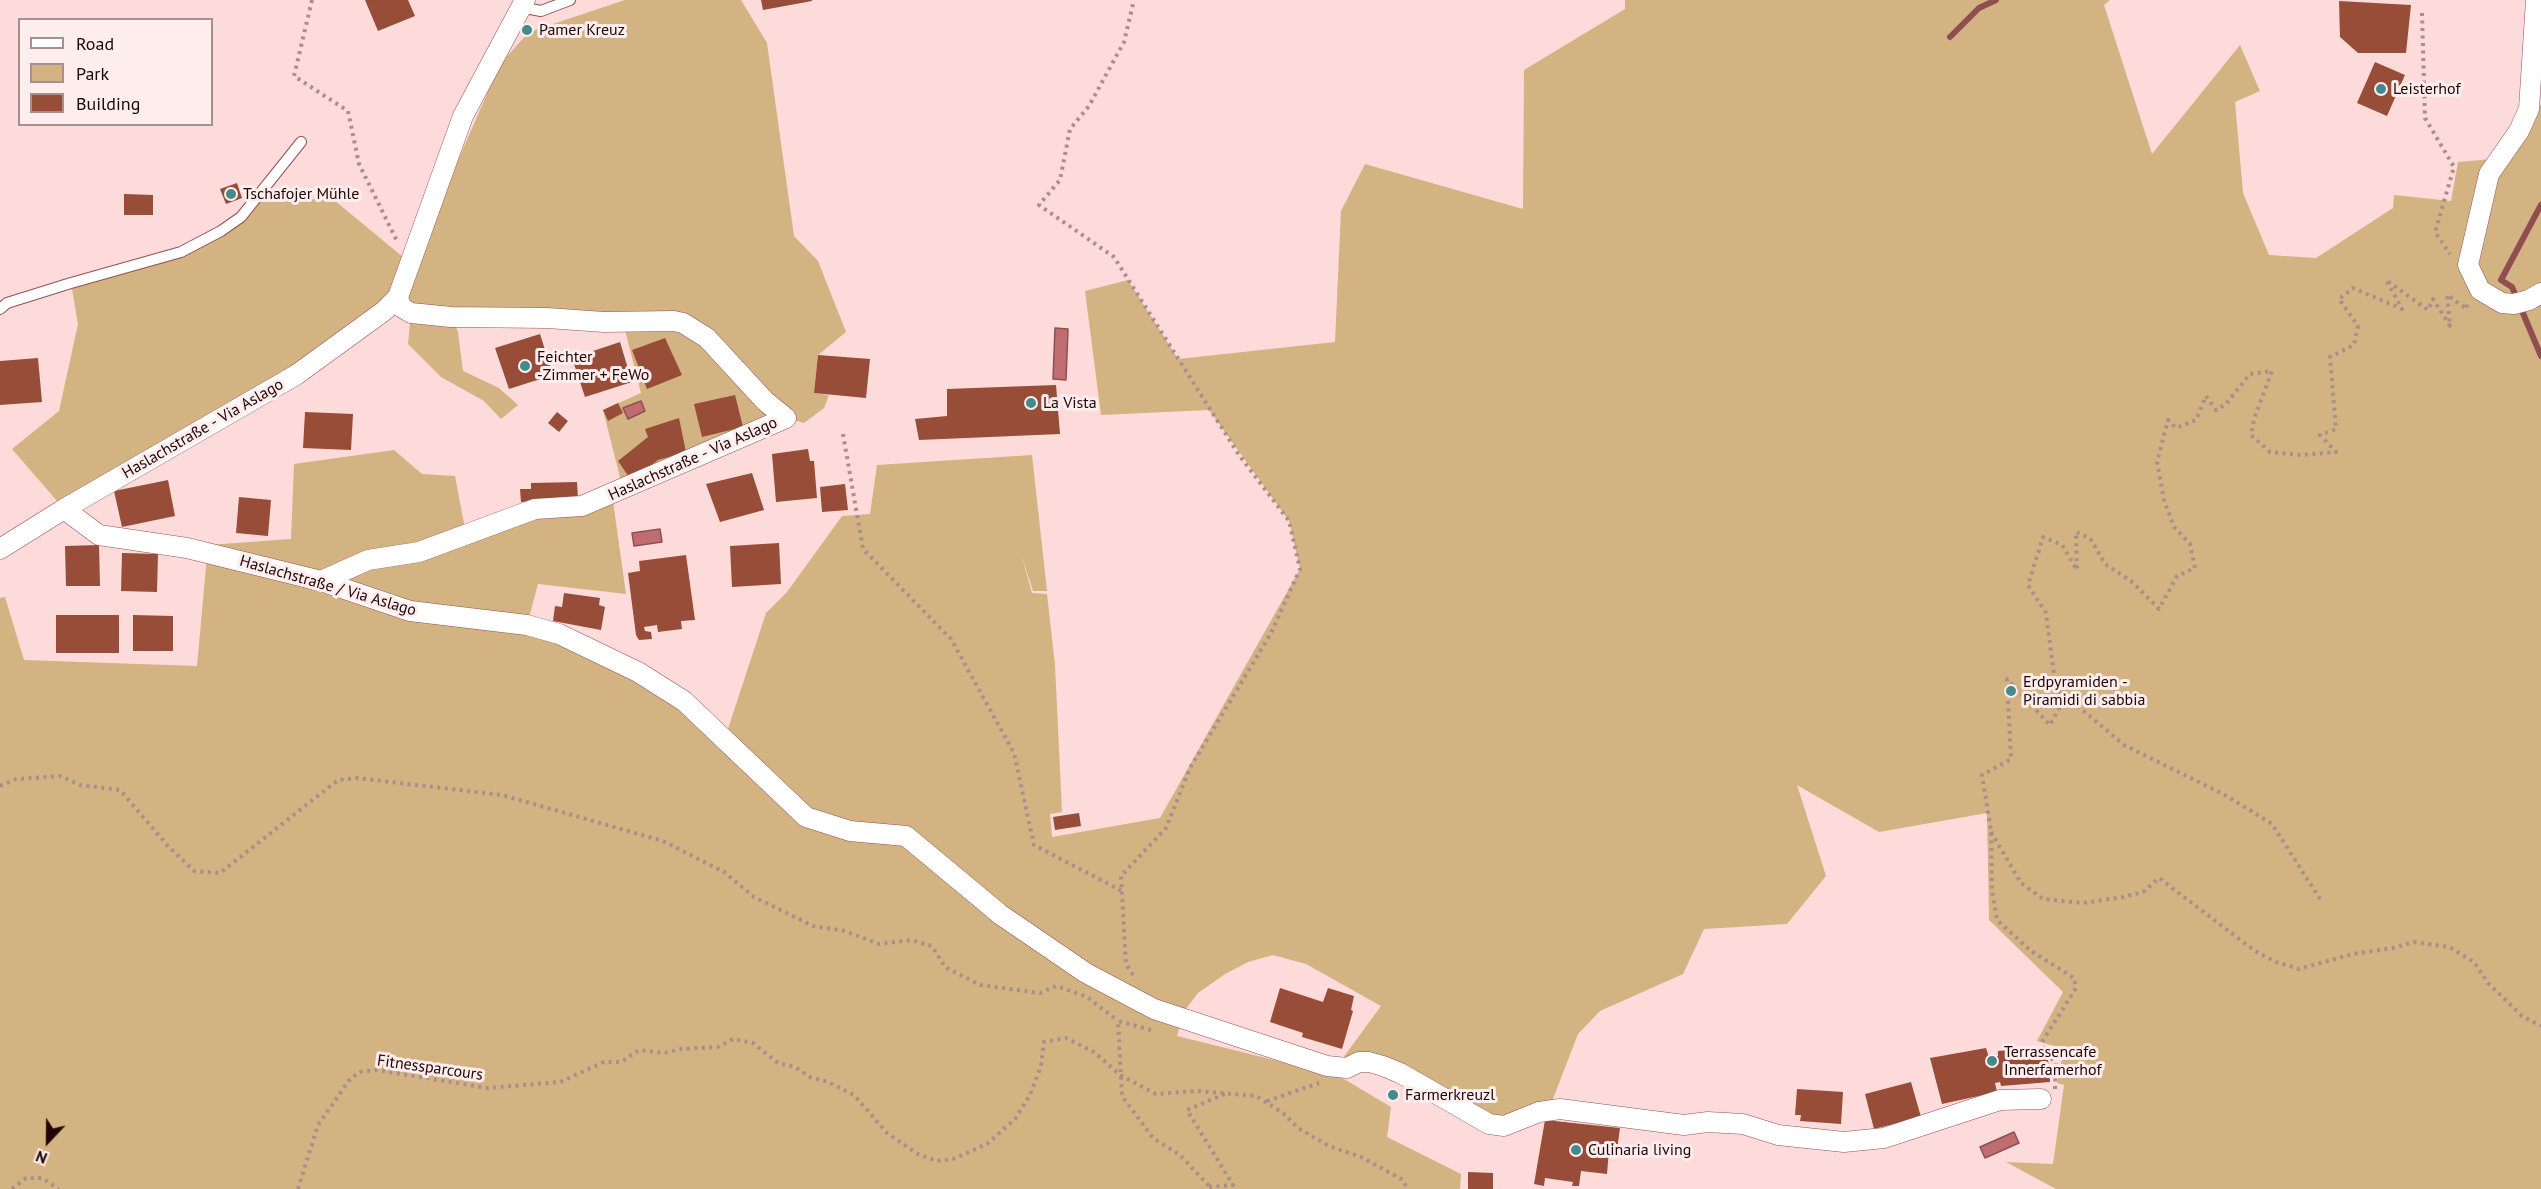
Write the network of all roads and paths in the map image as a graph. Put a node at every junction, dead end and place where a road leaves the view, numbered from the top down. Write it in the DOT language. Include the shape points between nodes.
graph roads {
  1 [pos="312,0"];
  2 [pos="570,0"];
  3 [pos="1134,0"];
  4 [pos="2536,0"];
  5 [pos="522,4"];
  6 [pos="2422,12"];
  7 [pos="302,142"];
  8 [pos="2455,261"];
  9 [pos="409,262"];
  10 [pos="398,297"];
  11 [pos="2535,297"];
  12 [pos="2467,299"];
  13 [pos="0,309"];
  14 [pos="843,434"];
  15 [pos="64,509"];
  16 [pos="0,549"];
  17 [pos="321,581"];
  18 [pos="2066,696"];
  19 [pos="0,786"];
  20 [pos="1991,831"];
  21 [pos="1123,891"];
  22 [pos="2320,899"];
  23 [pos="1137,982"];
  24 [pos="1118,1022"];
  25 [pos="2541,1026"];
  26 [pos="1155,1031"];
  27 [pos="1120,1076"];
  28 [pos="1328,1080"];
  29 [pos="1228,1092"];
  30 [pos="2041,1099"];
  31 [pos="1266,1101"];
  32 [pos="1210,1188"];
  33 [pos="12,1189"];
  34 [pos="59,1189"];
  35 [pos="298,1189"];
  36 [pos="1407,1189"];
  1 -- 9 [label="path" via="294,76 348,111 359,164"];
  2 -- 5 [label="lane" via="541,10"];
  3 -- 21 [label="path" via="1124,42 1089,106 1070,129 1060,180 1039,205 1114,257 1239,455 1289,521 1300,569 1271,633 1190,768 1166,828 1121,876"];
  4 -- 11 [label="street" via="2529,109 2519,131 2489,174 2468,265 2480,290 2502,303 2514,304"];
  5 -- 9 [label="street" via="463,116"];
  6 -- 8 [label="path" via="2425,118 2454,166 2435,232"];
  7 -- 13 [label="lane" via="241,217 221,231 181,252 8,303"];
  9 -- 10 [label="street"];
  10 -- 15 [label="street, Haslachstraße - Via Aslago" via="368,324 296,375"];
  10 -- 17 [label="street, Haslachstraße - Via Aslago" via="401,307 411,313 451,317 683,323 707,338 786,418 582,506 535,509 419,552 368,560"];
  12 -- 18 [label="path" via="2467,309 2447,296 2450,326 2433,299 2428,310 2386,280 2402,309 2353,288 2338,299 2358,326 2354,345 2330,357 2336,429 2320,435 2336,452 2270,452 2251,435 2272,371 2250,374 2226,404 2216,410 2206,396 2196,420 2176,428 2168,420 2157,462 2174,527 2190,544 2195,568 2177,576 2159,609 2131,581 2105,564 2090,538 2076,532 2078,570 2062,545 2043,537 2028,585 2046,613 2056,690"];
  14 -- 21 [label="path" via="863,549 951,639 1014,753 1034,845"];
  15 -- 16 [label="street, Haslachstraße - Via Aslago"];
  15 -- 17 [label="street, Haslachstraße / Via Aslago" via="99,535 187,548"];
  17 -- 30 [label="street, Haslachstraße / Via Aslago" via="410,611 527,625 560,634 638,672 684,700 806,817 850,831 906,836 1001,915 1086,974 1180,1020 1327,1066 1347,1068 1369,1062 1400,1073 1489,1124 1504,1126 1539,1112 1560,1109 1684,1125 1743,1124 1779,1135 1844,1142 1884,1138 2000,1100"];
  18 -- 20 [label="path" via="2050,725 2007,679 2011,759 1982,775"];
  18 -- 22 [label="path" via="2124,745 2227,796 2272,824"];
  19 -- 24 [label="path" via="16,780 60,776 80,784 120,790 194,871 220,873 338,780 357,778 502,795 663,841 724,872 754,897 813,926 845,931 879,944 911,940 932,946 945,967 980,985 1040,993 1056,986 1087,997"];
  20 -- 25 [label="path" via="2021,883 2043,899 2083,903 2123,897 2143,892 2160,878 2255,951 2299,969 2414,942 2449,947 2474,962 2488,983 2522,1016"];
  20 -- 30 [label="path" via="1992,891 1997,920 2031,951 2074,978 2076,988 2042,1042 2044,1052 2055,1063 2057,1087"];
  21 -- 23 [label="path" via="1126,964"];
  24 -- 26 [label="path"];
  24 -- 27 [label="path"];
  27 -- 29 [label="path, Fitnessparcours" via="1156,1095"];
  27 -- 32 [label="path" via="1122,1096 1153,1138 1180,1155"];
  27 -- 35 [label="path, Fitnessparcours" via="1094,1052 1066,1038 1044,1042 1041,1066 1015,1119 987,1144 953,1159 937,1161 918,1154 887,1133 854,1095 778,1063 753,1043 733,1039 718,1047 664,1053 639,1050 621,1062 604,1062 560,1082 488,1088 377,1070 360,1072 350,1078 318,1125"];
  28 -- 31 [label="path"];
  29 -- 31 [label="path, Fitnessparcours"];
  29 -- 32 [label="path" via="1187,1110 1233,1185"];
  31 -- 36 [label="path" via="1298,1128 1403,1180"];
  33 -- 34 [label="path" via="26,1178 42,1178"];
}
